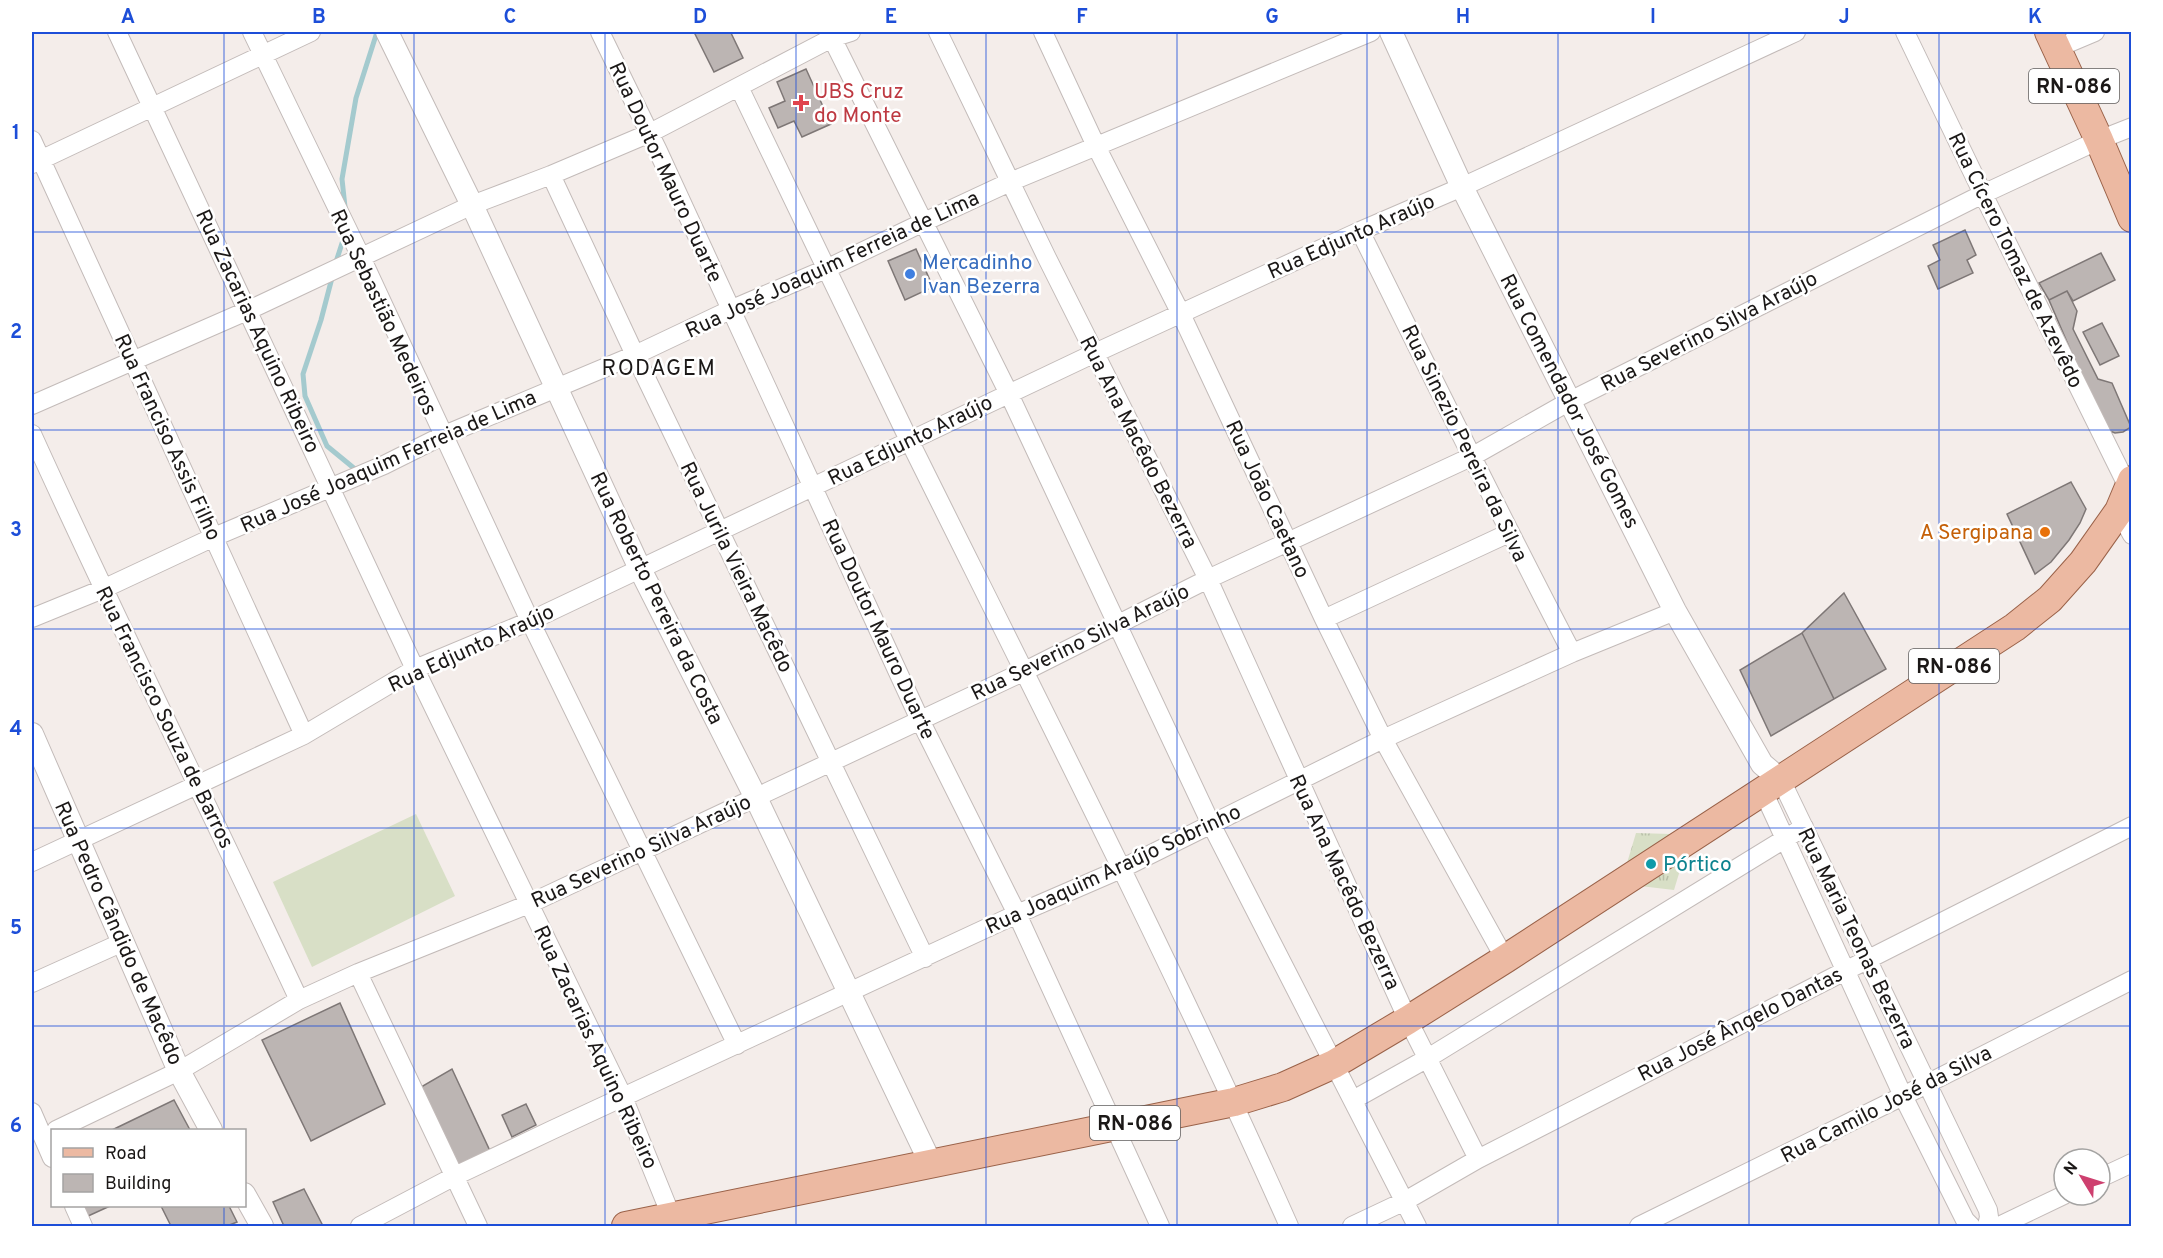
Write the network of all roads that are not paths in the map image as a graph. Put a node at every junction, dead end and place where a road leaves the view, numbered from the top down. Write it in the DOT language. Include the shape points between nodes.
graph roads {
  1 [pos="117,32"];
  2 [pos="252,32"];
  3 [pos="310,32"];
  4 [pos="387,32"];
  5 [pos="600,32"];
  6 [pos="851,32"];
  7 [pos="938,32"];
  8 [pos="1043,32"];
  9 [pos="1371,32"];
  10 [pos="1391,32"];
  11 [pos="1796,32"];
  12 [pos="1905,32"];
  13 [pos="2095,32"];
  14 [pos="831,35"];
  15 [pos="2053,40"];
  16 [pos="264,55"];
  17 [pos="739,87"];
  18 [pos="153,108"];
  19 [pos="2132,127"];
  20 [pos="650,133"];
  21 [pos="32,140"];
  22 [pos="2099,140"];
  23 [pos="1096,146"];
  24 [pos="36,162"];
  25 [pos="551,175"];
  26 [pos="1010,182"];
  27 [pos="1462,187"];
  28 [pos="1983,194"];
  29 [pos="472,205"];
  30 [pos="2132,218"];
  31 [pos="924,222"];
  32 [pos="1360,231"];
  33 [pos="361,257"];
  34 [pos="826,270"];
  35 [pos="249,310"];
  36 [pos="730,310"];
  37 [pos="1180,314"];
  38 [pos="1095,353"];
  39 [pos="635,356"];
  40 [pos="132,360"];
  41 [pos="556,388"];
  42 [pos="1009,393"];
  43 [pos="1570,402"];
  44 [pos="32,405"];
  45 [pos="32,434"];
  46 [pos="442,436"];
  47 [pos="909,440"];
  48 [pos="1473,456"];
  49 [pos="813,487"];
  50 [pos="332,488"];
  51 [pos="2127,503"];
  52 [pos="719,531"];
  53 [pos="1509,533"];
  54 [pos="214,537"];
  55 [pos="1288,543"];
  56 [pos="640,569"];
  57 [pos="1208,579"];
  58 [pos="103,589"];
  59 [pos="1674,611"];
  60 [pos="32,618"];
  61 [pos="1324,619"];
  62 [pos="530,621"];
  63 [pos="1117,623"];
  64 [pos="1572,653"];
  65 [pos="415,669"];
  66 [pos="1025,671"];
  67 [pos="920,720"];
  68 [pos="32,734"];
  69 [pos="303,735"];
  70 [pos="1383,739"];
  71 [pos="832,762"];
  72 [pos="1768,778"];
  73 [pos="1298,780"];
  74 [pos="198,784"];
  75 [pos="756,798"];
  76 [pos="1211,824"];
  77 [pos="2132,826"];
  78 [pos="1804,827"];
  79 [pos="1785,839"];
  80 [pos="79,841"];
  81 [pos="642,851"];
  82 [pos="32,862"];
  83 [pos="1121,869"];
  84 [pos="529,904"];
  85 [pos="1017,914"];
  86 [pos="123,942"];
  87 [pos="925,958"];
  88 [pos="1505,959"];
  89 [pos="1866,960"];
  90 [pos="1845,971"];
  91 [pos="358,973"];
  92 [pos="2132,980"];
  93 [pos="32,983"];
  94 [pos="848,993"];
  95 [pos="300,1000"];
  96 [pos="1408,1020"];
  97 [pos="736,1045"];
  98 [pos="1428,1058"];
  99 [pos="1334,1064"];
  100 [pos="179,1071"];
  101 [pos="1927,1084"];
  102 [pos="623,1096"];
  103 [pos="1903,1096"];
  104 [pos="1353,1100"];
  105 [pos="1234,1102"];
  106 [pos="32,1112"];
  107 [pos="1115,1127"];
  108 [pos="58,1129"];
  109 [pos="210,1129"];
  110 [pos="50,1133"];
  111 [pos="1478,1159"];
  112 [pos="2132,1163"];
  113 [pos="931,1164"];
  114 [pos="2112,1172"];
  115 [pos="455,1176"];
  116 [pos="246,1198"];
  117 [pos="1405,1201"];
  118 [pos="2052,1201"];
  119 [pos="74,1207"];
  120 [pos="672,1218"];
  121 [pos="713,1219"];
  122 [pos="83,1227"];
  123 [pos="262,1227"];
  124 [pos="360,1227"];
  125 [pos="478,1227"];
  126 [pos="626,1227"];
  127 [pos="1161,1227"];
  128 [pos="1289,1227"];
  129 [pos="1352,1227"];
  130 [pos="1417,1227"];
  131 [pos="1639,1227"];
  132 [pos="1971,1227"];
  133 [pos="1986,1227"];
  134 [pos="1999,1227"];
  1 -- 18 [label="street, Rua Zacarias Aquino Ribeiro"];
  2 -- 16 [label="street, Rua Sebastião Medeiros"];
  3 -- 16 [label="street"];
  4 -- 29 [label="street, Rua Roberto Pereira da Costa"];
  5 -- 20 [label="street, Rua Doutor Mauro Duarte"];
  6 -- 14 [label="street"];
  7 -- 26 [label="street, Rua Ana Macêdo Bezerra"];
  8 -- 23 [label="street, Rua João Caetano"];
  9 -- 23 [label="street, Rua José Joaquim Ferreia de Lima"];
  10 -- 27 [label="street, Rua Comendador José Gomes"];
  11 -- 27 [label="street, Rua Edjunto Araújo"];
  12 -- 28 [label="street, Rua Cícero Tomaz de Azevêdo"];
  13 -- 15 [label="street"];
  14 -- 17 [label="street"];
  14 -- 31 [label="street"];
  15 -- 22 [label="main road, RN-086"];
  16 -- 18 [label="street"];
  16 -- 33 [label="street, Rua Sebastião Medeiros"];
  17 -- 20 [label="street"];
  17 -- 34 [label="street"];
  18 -- 24 [label="street"];
  18 -- 35 [label="street, Rua Zacarias Aquino Ribeiro"];
  19 -- 22 [label="street, Rua Severino Silva Araújo"];
  20 -- 25 [label="street"];
  20 -- 36 [label="street, Rua Doutor Mauro Duarte"];
  21 -- 24 [label="street, Rua Franciso Assis Filho"];
  22 -- 28 [label="street, Rua Severino Silva Araújo"];
  22 -- 30 [label="main road, RN-086"];
  23 -- 26 [label="street, Rua José Joaquim Ferreia de Lima"];
  23 -- 37 [label="street, Rua João Caetano"];
  24 -- 40 [label="street, Rua Franciso Assis Filho"];
  25 -- 29 [label="street"];
  25 -- 39 [label="street, Rua Jurila Vieira Macêdo"];
  26 -- 31 [label="street, Rua José Joaquim Ferreia de Lima"];
  26 -- 38 [label="street, Rua Ana Macêdo Bezerra"];
  27 -- 32 [label="street, Rua Edjunto Araújo"];
  27 -- 43 [label="street, Rua Comendador José Gomes"];
  28 -- 43 [label="street, Rua Severino Silva Araújo"];
  28 -- 51 [label="street, Rua Cícero Tomaz de Azevêdo"];
  29 -- 33 [label="street"];
  29 -- 41 [label="street, Rua Roberto Pereira da Costa"];
  31 -- 34 [label="street, Rua José Joaquim Ferreia de Lima"];
  31 -- 42 [label="street"];
  32 -- 37 [label="street, Rua Edjunto Araújo"];
  32 -- 48 [label="street, Rua Sinezio Pereira da Silva"];
  33 -- 35 [label="street"];
  33 -- 46 [label="street, Rua Sebastião Medeiros"];
  34 -- 36 [label="street, Rua José Joaquim Ferreia de Lima"];
  34 -- 47 [label="street"];
  35 -- 40 [label="street"];
  35 -- 50 [label="street, Rua Zacarias Aquino Ribeiro"];
  36 -- 39 [label="street, Rua José Joaquim Ferreia de Lima"];
  36 -- 49 [label="street, Rua Doutor Mauro Duarte"];
  37 -- 38 [label="street, Rua Edjunto Araújo"];
  37 -- 55 [label="street, Rua João Caetano"];
  38 -- 42 [label="street, Rua Edjunto Araújo"];
  38 -- 57 [label="street, Rua Ana Macêdo Bezerra"];
  39 -- 41 [label="street, Rua José Joaquim Ferreia de Lima"];
  39 -- 52 [label="street, Rua Jurila Vieira Macêdo"];
  40 -- 44 [label="street"];
  40 -- 54 [label="street, Rua Franciso Assis Filho"];
  41 -- 46 [label="street, Rua José Joaquim Ferreia de Lima"];
  41 -- 56 [label="street, Rua Roberto Pereira da Costa"];
  42 -- 47 [label="street, Rua Edjunto Araújo"];
  42 -- 63 [label="street"];
  43 -- 48 [label="street, Rua Severino Silva Araújo"];
  43 -- 59 [label="street, Rua Comendador José Gomes"];
  45 -- 58 [label="street, Rua Francisco Souza de Barros"];
  46 -- 50 [label="street, Rua José Joaquim Ferreia de Lima"];
  46 -- 62 [label="street, Rua Sebastião Medeiros"];
  47 -- 49 [label="street, Rua Edjunto Araújo"];
  47 -- 66 [label="street"];
  48 -- 53 [label="street, Rua Sinezio Pereira da Silva"];
  48 -- 55 [label="street, Rua Severino Silva Araújo"];
  49 -- 52 [label="street, Rua Edjunto Araújo"];
  49 -- 67 [label="street, Rua Doutor Mauro Duarte"];
  50 -- 54 [label="street, Rua José Joaquim Ferreia de Lima"];
  50 -- 65 [label="street, Rua Zacarias Aquino Ribeiro"];
  51 -- 72 [label="main road, RN-086" via="2050,599 2015,627"];
  52 -- 56 [label="street, Rua Edjunto Araújo"];
  52 -- 71 [label="street, Rua Jurila Vieira Macêdo"];
  53 -- 61 [label="street"];
  53 -- 64 [label="street, Rua Sinezio Pereira da Silva"];
  54 -- 58 [label="street, Rua José Joaquim Ferreia de Lima"];
  54 -- 69 [label="street, Rua Franciso Assis Filho"];
  55 -- 57 [label="street, Rua Severino Silva Araújo"];
  55 -- 61 [label="street, Rua João Caetano"];
  56 -- 62 [label="street, Rua Edjunto Araújo"];
  56 -- 75 [label="street, Rua Roberto Pereira da Costa"];
  57 -- 63 [label="street, Rua Severino Silva Araújo"];
  57 -- 73 [label="street, Rua Ana Macêdo Bezerra"];
  58 -- 60 [label="street, Rua José Joaquim Ferreia de Lima"];
  58 -- 74 [label="street, Rua Francisco Souza de Barros"];
  59 -- 64 [label="street, Rua Joaquim Araújo Sobrinho"];
  59 -- 72 [label="street, Rua Comendador José Gomes"];
  61 -- 70 [label="street, Rua João Caetano"];
  62 -- 65 [label="street, Rua Edjunto Araújo"];
  62 -- 81 [label="street, Rua Sebastião Medeiros"];
  63 -- 66 [label="street, Rua Severino Silva Araújo"];
  63 -- 76 [label="street"];
  64 -- 70 [label="street, Rua Joaquim Araújo Sobrinho"];
  65 -- 69 [label="street, Rua Edjunto Araújo"];
  65 -- 84 [label="street, Rua Zacarias Aquino Ribeiro"];
  66 -- 67 [label="street, Rua Severino Silva Araújo"];
  66 -- 83 [label="street"];
  67 -- 71 [label="street, Rua Severino Silva Araújo"];
  67 -- 85 [label="street, Rua Doutor Mauro Duarte"];
  68 -- 80 [label="street, Rua Pedro Cândido de Macêdo"];
  69 -- 74 [label="street, Rua Edjunto Araújo"];
  70 -- 73 [label="street, Rua Joaquim Araújo Sobrinho"];
  70 -- 88 [label="street, Rua João Caetano"];
  71 -- 75 [label="street, Rua Severino Silva Araújo"];
  71 -- 87 [label="street, Rua Jurila Vieira Macêdo"];
  72 -- 78 [label="street, Rua Maria Teonas Bezerra"];
  72 -- 79 [label="street, Rua Maria Teonas Bezerra"];
  72 -- 88 [label="main road, RN-086"];
  73 -- 76 [label="street, Rua Joaquim Araújo Sobrinho"];
  73 -- 96 [label="street, Rua Ana Macêdo Bezerra"];
  74 -- 80 [label="street, Rua Edjunto Araújo"];
  74 -- 95 [label="street, Rua Francisco Souza de Barros"];
  75 -- 81 [label="street, Rua Severino Silva Araújo"];
  75 -- 94 [label="street, Rua Roberto Pereira da Costa"];
  76 -- 83 [label="street, Rua Joaquim Araújo Sobrinho"];
  76 -- 99 [label="street"];
  77 -- 89 [label="street, Rua José Ângelo Dantas"];
  78 -- 79 [label="street"];
  78 -- 89 [label="street, Rua Maria Teonas Bezerra"];
  79 -- 90 [label="street, Rua Maria Teonas Bezerra"];
  79 -- 98 [label="street"];
  80 -- 82 [label="street, Rua Edjunto Araújo"];
  80 -- 86 [label="street, Rua Pedro Cândido de Macêdo"];
  81 -- 84 [label="street, Rua Severino Silva Araújo"];
  81 -- 97 [label="street, Rua Sebastião Medeiros"];
  83 -- 85 [label="street, Rua Joaquim Araújo Sobrinho"];
  83 -- 105 [label="street"];
  84 -- 91 [label="street, Rua Severino Silva Araújo"];
  84 -- 102 [label="street, Rua Zacarias Aquino Ribeiro"];
  85 -- 87 [label="street, Rua Joaquim Araújo Sobrinho"];
  85 -- 107 [label="street, Rua Doutor Mauro Duarte"];
  86 -- 93 [label="street"];
  86 -- 100 [label="street, Rua Pedro Cândido de Macêdo"];
  87 -- 94 [label="street, Rua Joaquim Araújo Sobrinho"];
  88 -- 96 [label="main road, RN-086"];
  89 -- 90 [label="street, Rua José Ângelo Dantas"];
  89 -- 101 [label="street, Rua Maria Teonas Bezerra"];
  90 -- 103 [label="street, Rua Maria Teonas Bezerra"];
  90 -- 111 [label="street, Rua José Ângelo Dantas"];
  91 -- 95 [label="street, Rua Severino Silva Araújo"];
  91 -- 115 [label="street"];
  92 -- 101 [label="street, Rua Camilo José da Silva"];
  94 -- 97 [label="street, Rua Joaquim Araújo Sobrinho"];
  94 -- 113 [label="street, Rua Roberto Pereira da Costa"];
  95 -- 100 [label="street, Rua Severino Silva Araújo"];
  96 -- 98 [label="street, Rua Ana Macêdo Bezerra"];
  96 -- 99 [label="main road, RN-086"];
  97 -- 102 [label="street, Rua Joaquim Araújo Sobrinho"];
  98 -- 104 [label="street"];
  98 -- 111 [label="street, Rua Ana Macêdo Bezerra"];
  99 -- 104 [label="street"];
  99 -- 105 [label="main road, RN-086" via="1283,1087"];
  100 -- 108 [label="street, Rua Severino Silva Araújo"];
  100 -- 109 [label="street, Rua Pedro Cândido de Macêdo"];
  101 -- 103 [label="street, Rua Camilo José da Silva"];
  101 -- 133 [label="street, Rua Maria Teonas Bezerra" via="1988,1210"];
  102 -- 115 [label="street, Rua Joaquim Araújo Sobrinho"];
  102 -- 120 [label="street, Rua Zacarias Aquino Ribeiro"];
  103 -- 131 [label="street, Rua Camilo José da Silva"];
  103 -- 132 [label="street, Rua Maria Teonas Bezerra"];
  104 -- 117 [label="street"];
  105 -- 107 [label="main road, RN-086"];
  105 -- 128 [label="street"];
  106 -- 110 [label="street"];
  107 -- 113 [label="main road, RN-086"];
  107 -- 127 [label="street, Rua Doutor Mauro Duarte"];
  111 -- 117 [label="street, Rua José Ângelo Dantas"];
  112 -- 114 [label="street"];
  113 -- 121 [label="main road, RN-086"];
  115 -- 124 [label="street, Rua Joaquim Araújo Sobrinho"];
  115 -- 125 [label="street"];
  116 -- 123 [label="street"];
  117 -- 129 [label="street, Rua José Ângelo Dantas"];
  117 -- 130 [label="street"];
  118 -- 134 [label="street"];
  119 -- 122 [label="street"];
  120 -- 121 [label="main road, RN-086"];
  120 -- 126 [label="main road, RN-086"];
}
